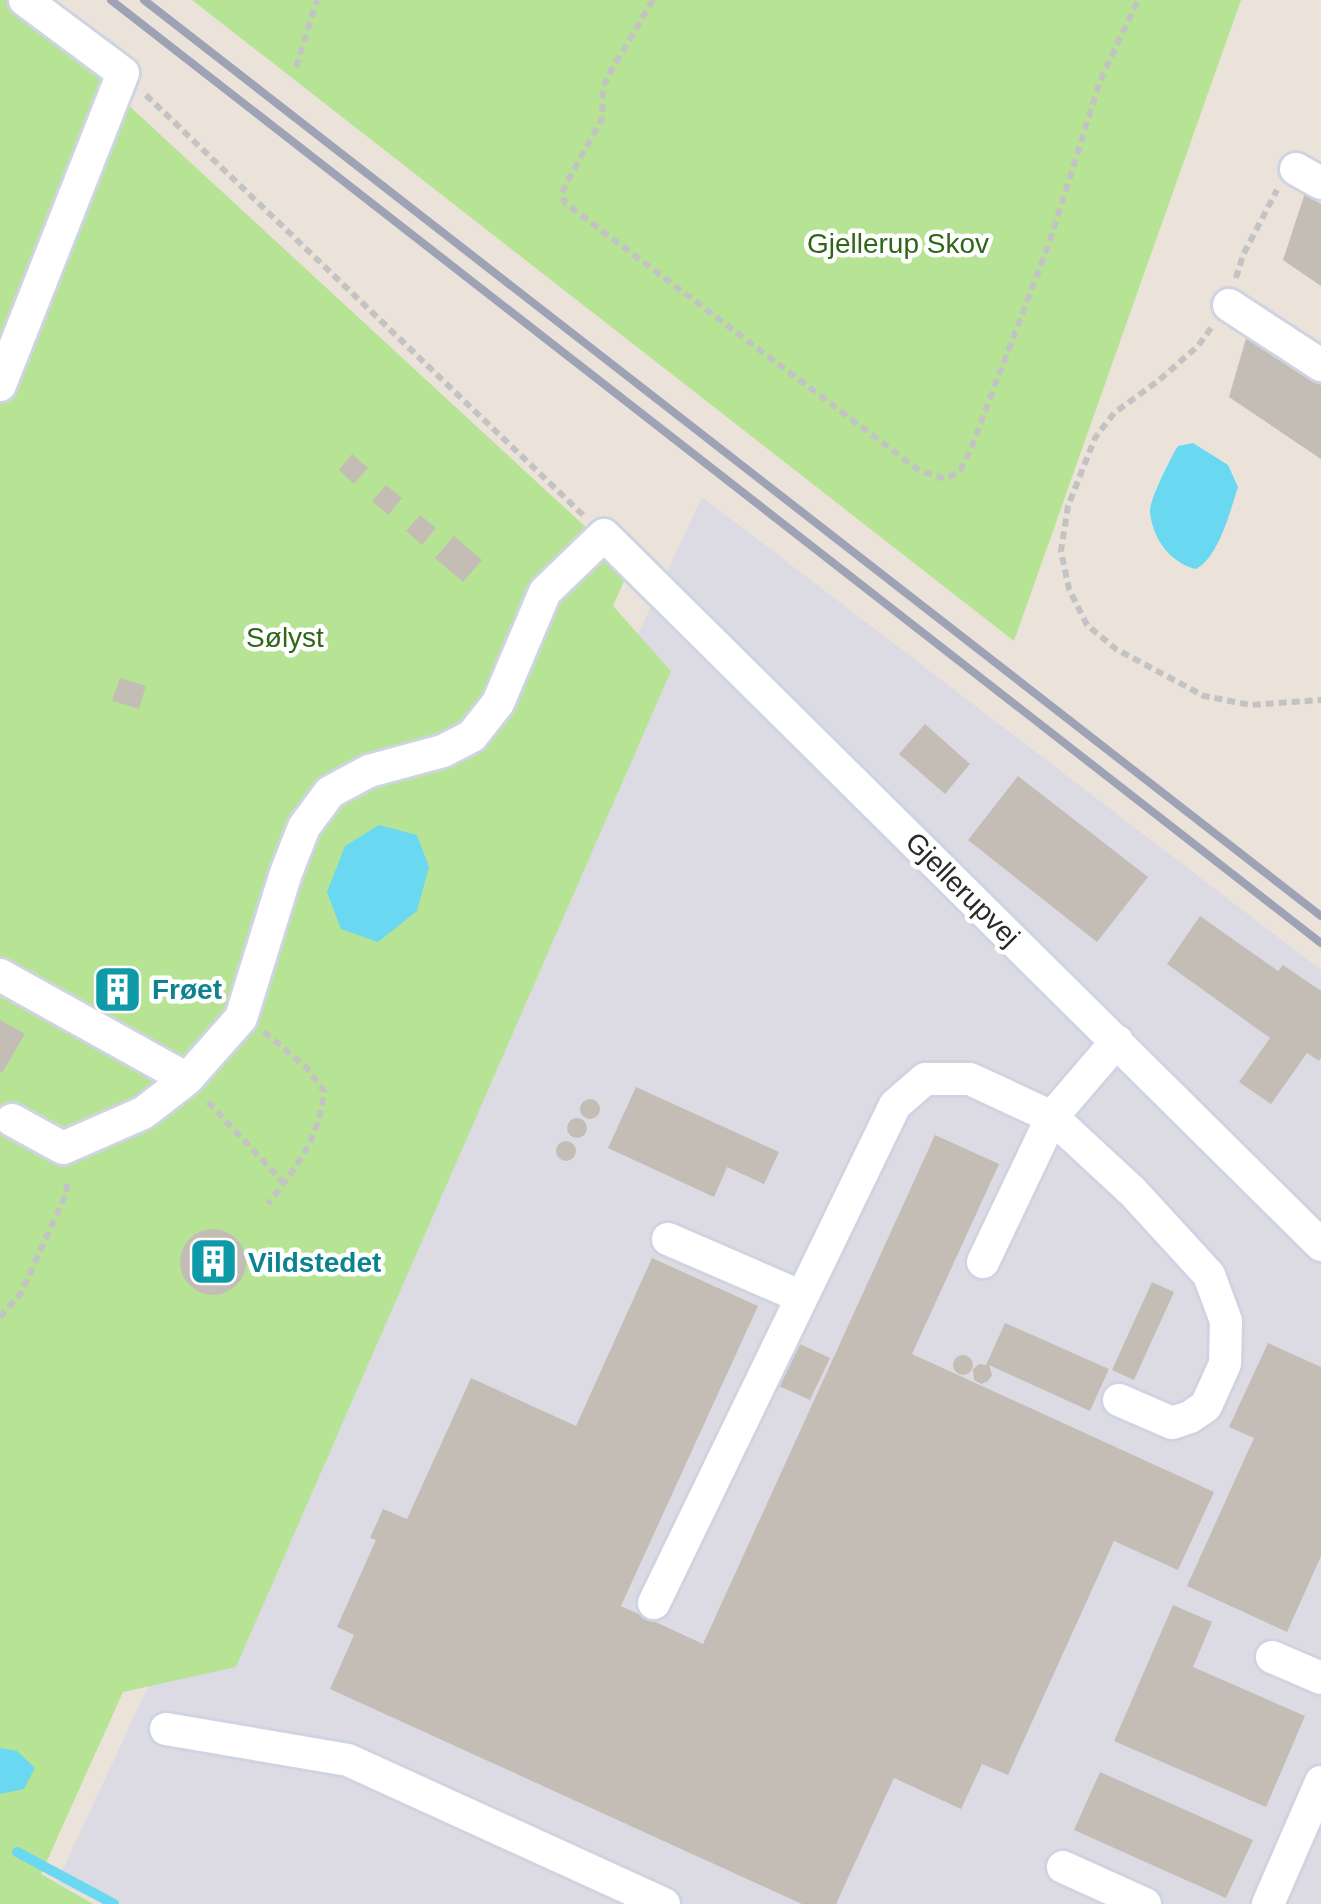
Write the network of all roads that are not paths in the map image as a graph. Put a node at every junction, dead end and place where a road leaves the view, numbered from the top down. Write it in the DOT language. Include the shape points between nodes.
graph roads {
  1 [pos="25,0"];
  2 [pos="1228,305"];
  3 [pos="1321,365"];
  4 [pos="0,385"];
  5 [pos="0,975"];
  6 [pos="1117,1041"];
  7 [pos="187,1078"];
  8 [pos="1052,1117"];
  9 [pos="12,1120"];
  10 [pos="668,1239"];
  11 [pos="1321,1244"];
  12 [pos="984,1262"];
  13 [pos="802,1298"];
  14 [pos="1119,1400"];
  15 [pos="654,1604"];
  16 [pos="1272,1657"];
  17 [pos="1321,1678"];
  18 [pos="166,1729"];
  19 [pos="1321,1782"];
  20 [pos="1062,1867"];
  21 [pos="664,1904"];
  22 [pos="1144,1904"];
  23 [pos="1268,1904"];
  1 -- 4 [label="street" via="124,73"];
  2 -- 3 [label="street"];
  5 -- 7 [label="street"];
  6 -- 7 [label="street, Gjellerupvej" via="604,535 544,592 498,704 472,736 369,771 330,792 304,827 241,1018"];
  6 -- 8 [label="street"];
  6 -- 11 [label="street, Gjellerupvej"];
  7 -- 9 [label="street" via="143,1113 62,1148"];
  8 -- 12 [label="street"];
  8 -- 13 [label="street" via="970,1079 924,1080 895,1105"];
  8 -- 14 [label="street" via="1210,1275 1226,1321 1225,1364 1206,1406 1190,1418 1172,1423"];
  10 -- 13 [label="street"];
  13 -- 15 [label="street"];
  16 -- 17 [label="street"];
  18 -- 21 [label="street" via="348,1760"];
  19 -- 23 [label="street"];
  20 -- 22 [label="street"];
}
